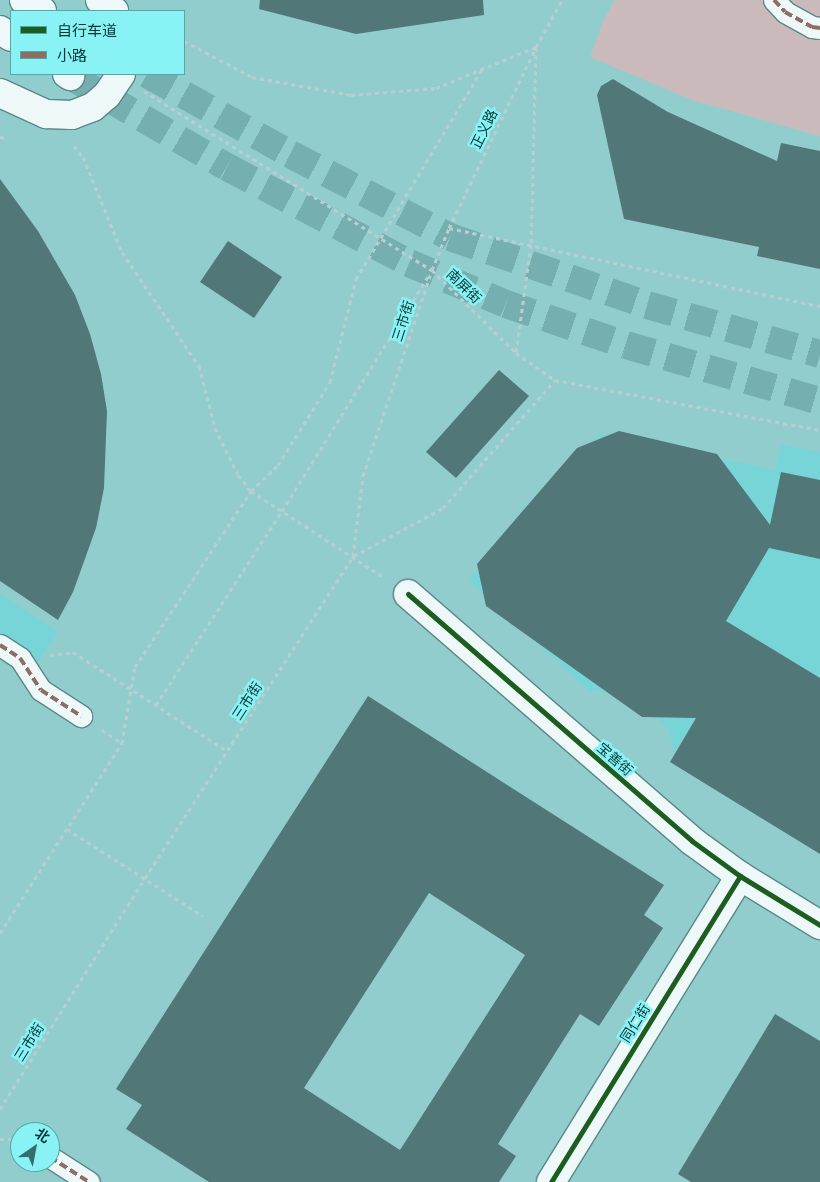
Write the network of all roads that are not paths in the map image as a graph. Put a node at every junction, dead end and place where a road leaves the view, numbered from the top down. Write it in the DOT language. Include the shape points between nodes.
graph roads {
  1 [pos="24,0"];
  2 [pos="100,0"];
  3 [pos="774,0"];
  4 [pos="40,10"];
  5 [pos="113,10"];
  6 [pos="820,28"];
  7 [pos="120,75"];
  8 [pos="0,93"];
  9 [pos="408,594"];
  10 [pos="0,645"];
  11 [pos="81,716"];
  12 [pos="740,876"];
  13 [pos="820,925"];
  14 [pos="60,1163"];
  15 [pos="89,1182"];
  16 [pos="551,1182"];
  1 -- 4 [label="street"];
  2 -- 5 [label="street"];
  3 -- 6 [label="street" via="785,12"];
  7 -- 8 [label="street" via="94,107 72,115 46,114"];
  9 -- 12 [label="street, 宝善街" via="692,841"];
  10 -- 11 [label="street" via="20,658 41,690"];
  12 -- 13 [label="street, 宝善街"];
  12 -- 16 [label="street, 同仁街"];
  14 -- 15 [label="street"];
}
